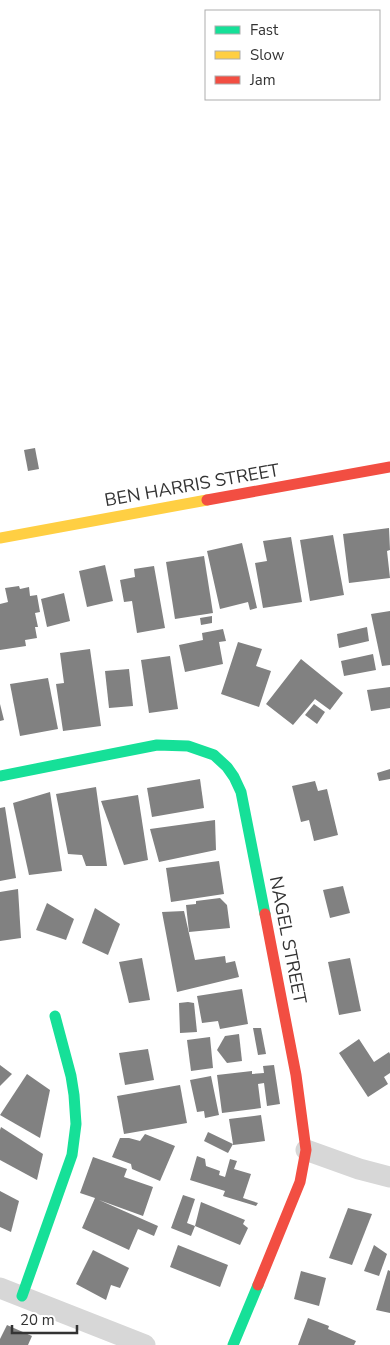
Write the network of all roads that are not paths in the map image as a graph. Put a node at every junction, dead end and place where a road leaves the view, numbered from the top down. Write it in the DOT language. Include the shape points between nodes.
graph roads {
  1 [pos="390,467"];
  2 [pos="0,538"];
  3 [pos="0,776"];
  4 [pos="55,1016"];
  5 [pos="306,1150"];
  6 [pos="390,1178"];
  7 [pos="0,1288"];
  8 [pos="22,1296"];
  9 [pos="145,1345"];
  10 [pos="233,1345"];
  1 -- 2 [label="street, BEN HARRIS STREET"];
  3 -- 5 [label="street, NAGEL STREET" via="157,746 188,746 214,755 227,766 241,792 245,811 296,1075"];
  4 -- 8 [label="street" via="71,1076 76,1124 72,1155"];
  5 -- 6 [label="street"];
  5 -- 10 [label="street, NAGEL STREET" via="300,1182"];
  7 -- 8 [label="street"];
  8 -- 9 [label="street"];
}
